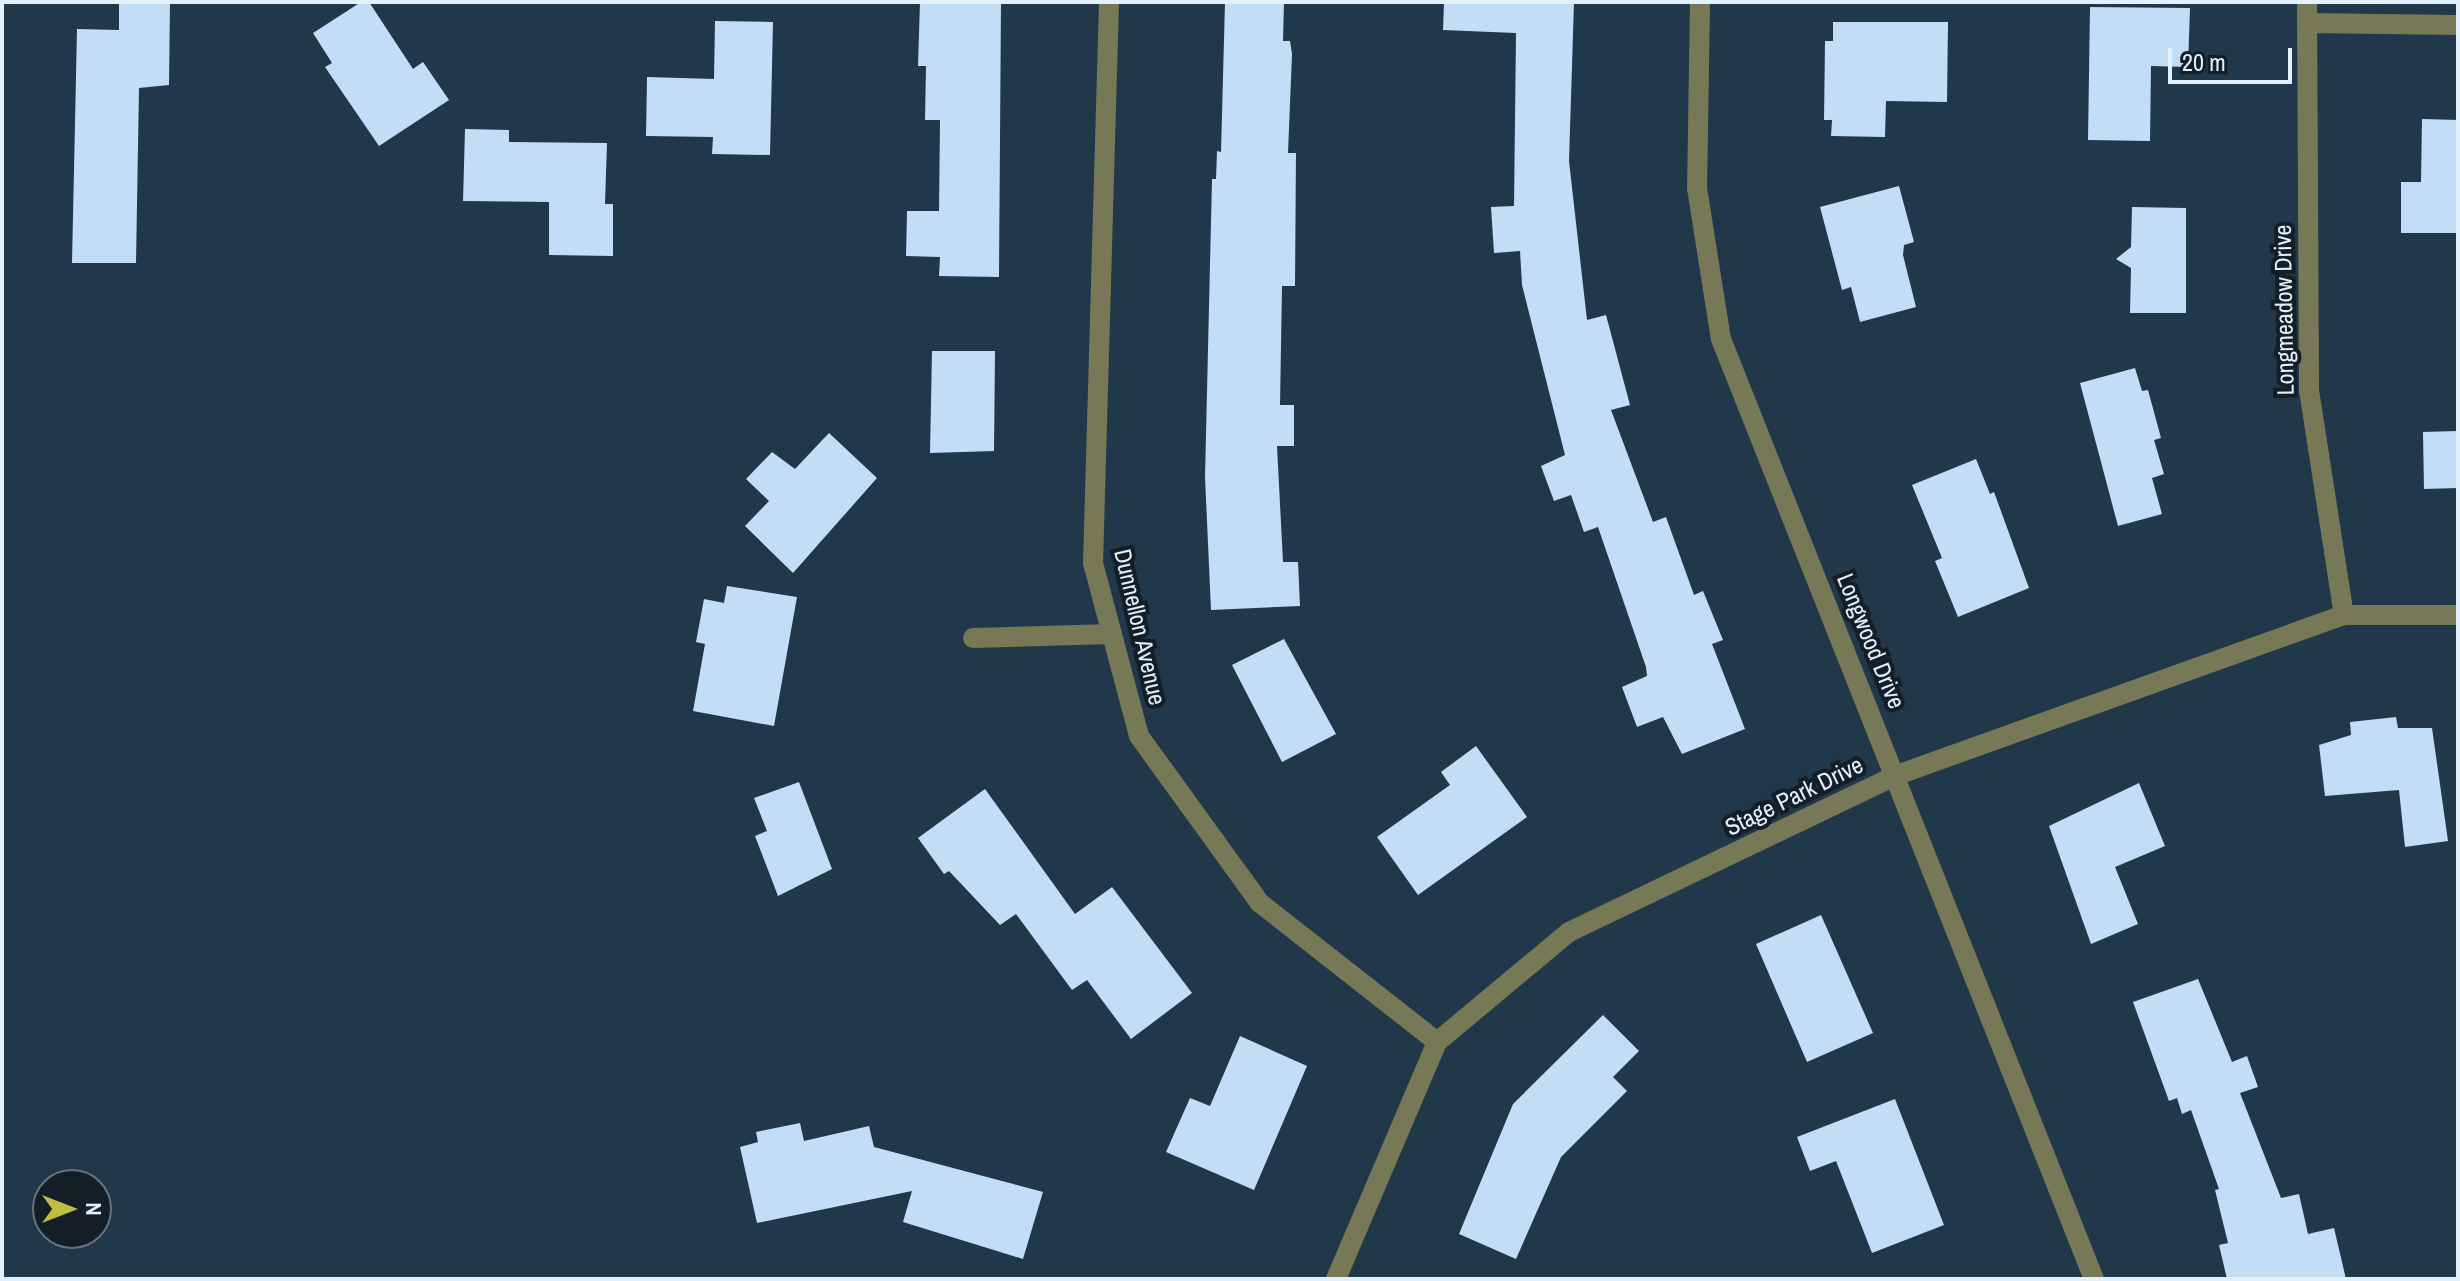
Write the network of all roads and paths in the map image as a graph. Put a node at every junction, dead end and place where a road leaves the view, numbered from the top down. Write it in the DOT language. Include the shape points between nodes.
graph roads {
  1 [pos="1109,2"];
  2 [pos="1700,2"];
  3 [pos="2307,2"];
  4 [pos="2307,23"];
  5 [pos="2458,25"];
  6 [pos="2344,615"];
  7 [pos="2458,615"];
  8 [pos="1112,634"];
  9 [pos="973,638"];
  10 [pos="1897,775"];
  11 [pos="1437,1042"];
  12 [pos="1336,1279"];
  13 [pos="2094,1279"];
  1 -- 8 [label="street, Dunnellon Avenue" via="1093,563"];
  2 -- 10 [label="street, Longwood Drive" via="1697,188 1721,339"];
  3 -- 4 [label="street, Longmeadow Drive"];
  4 -- 5 [label="street"];
  4 -- 6 [label="street, Longmeadow Drive" via="2309,390"];
  6 -- 7 [label="street, Stage Park Drive"];
  6 -- 10 [label="street, Stage Park Drive"];
  8 -- 9 [label="street"];
  8 -- 11 [label="street, Dunnellon Avenue" via="1139,736 1260,903"];
  10 -- 11 [label="street, Stage Park Drive" via="1569,932"];
  10 -- 13 [label="street, Longwood Drive"];
  11 -- 12 [label="street, Stage Park Drive"];
}
